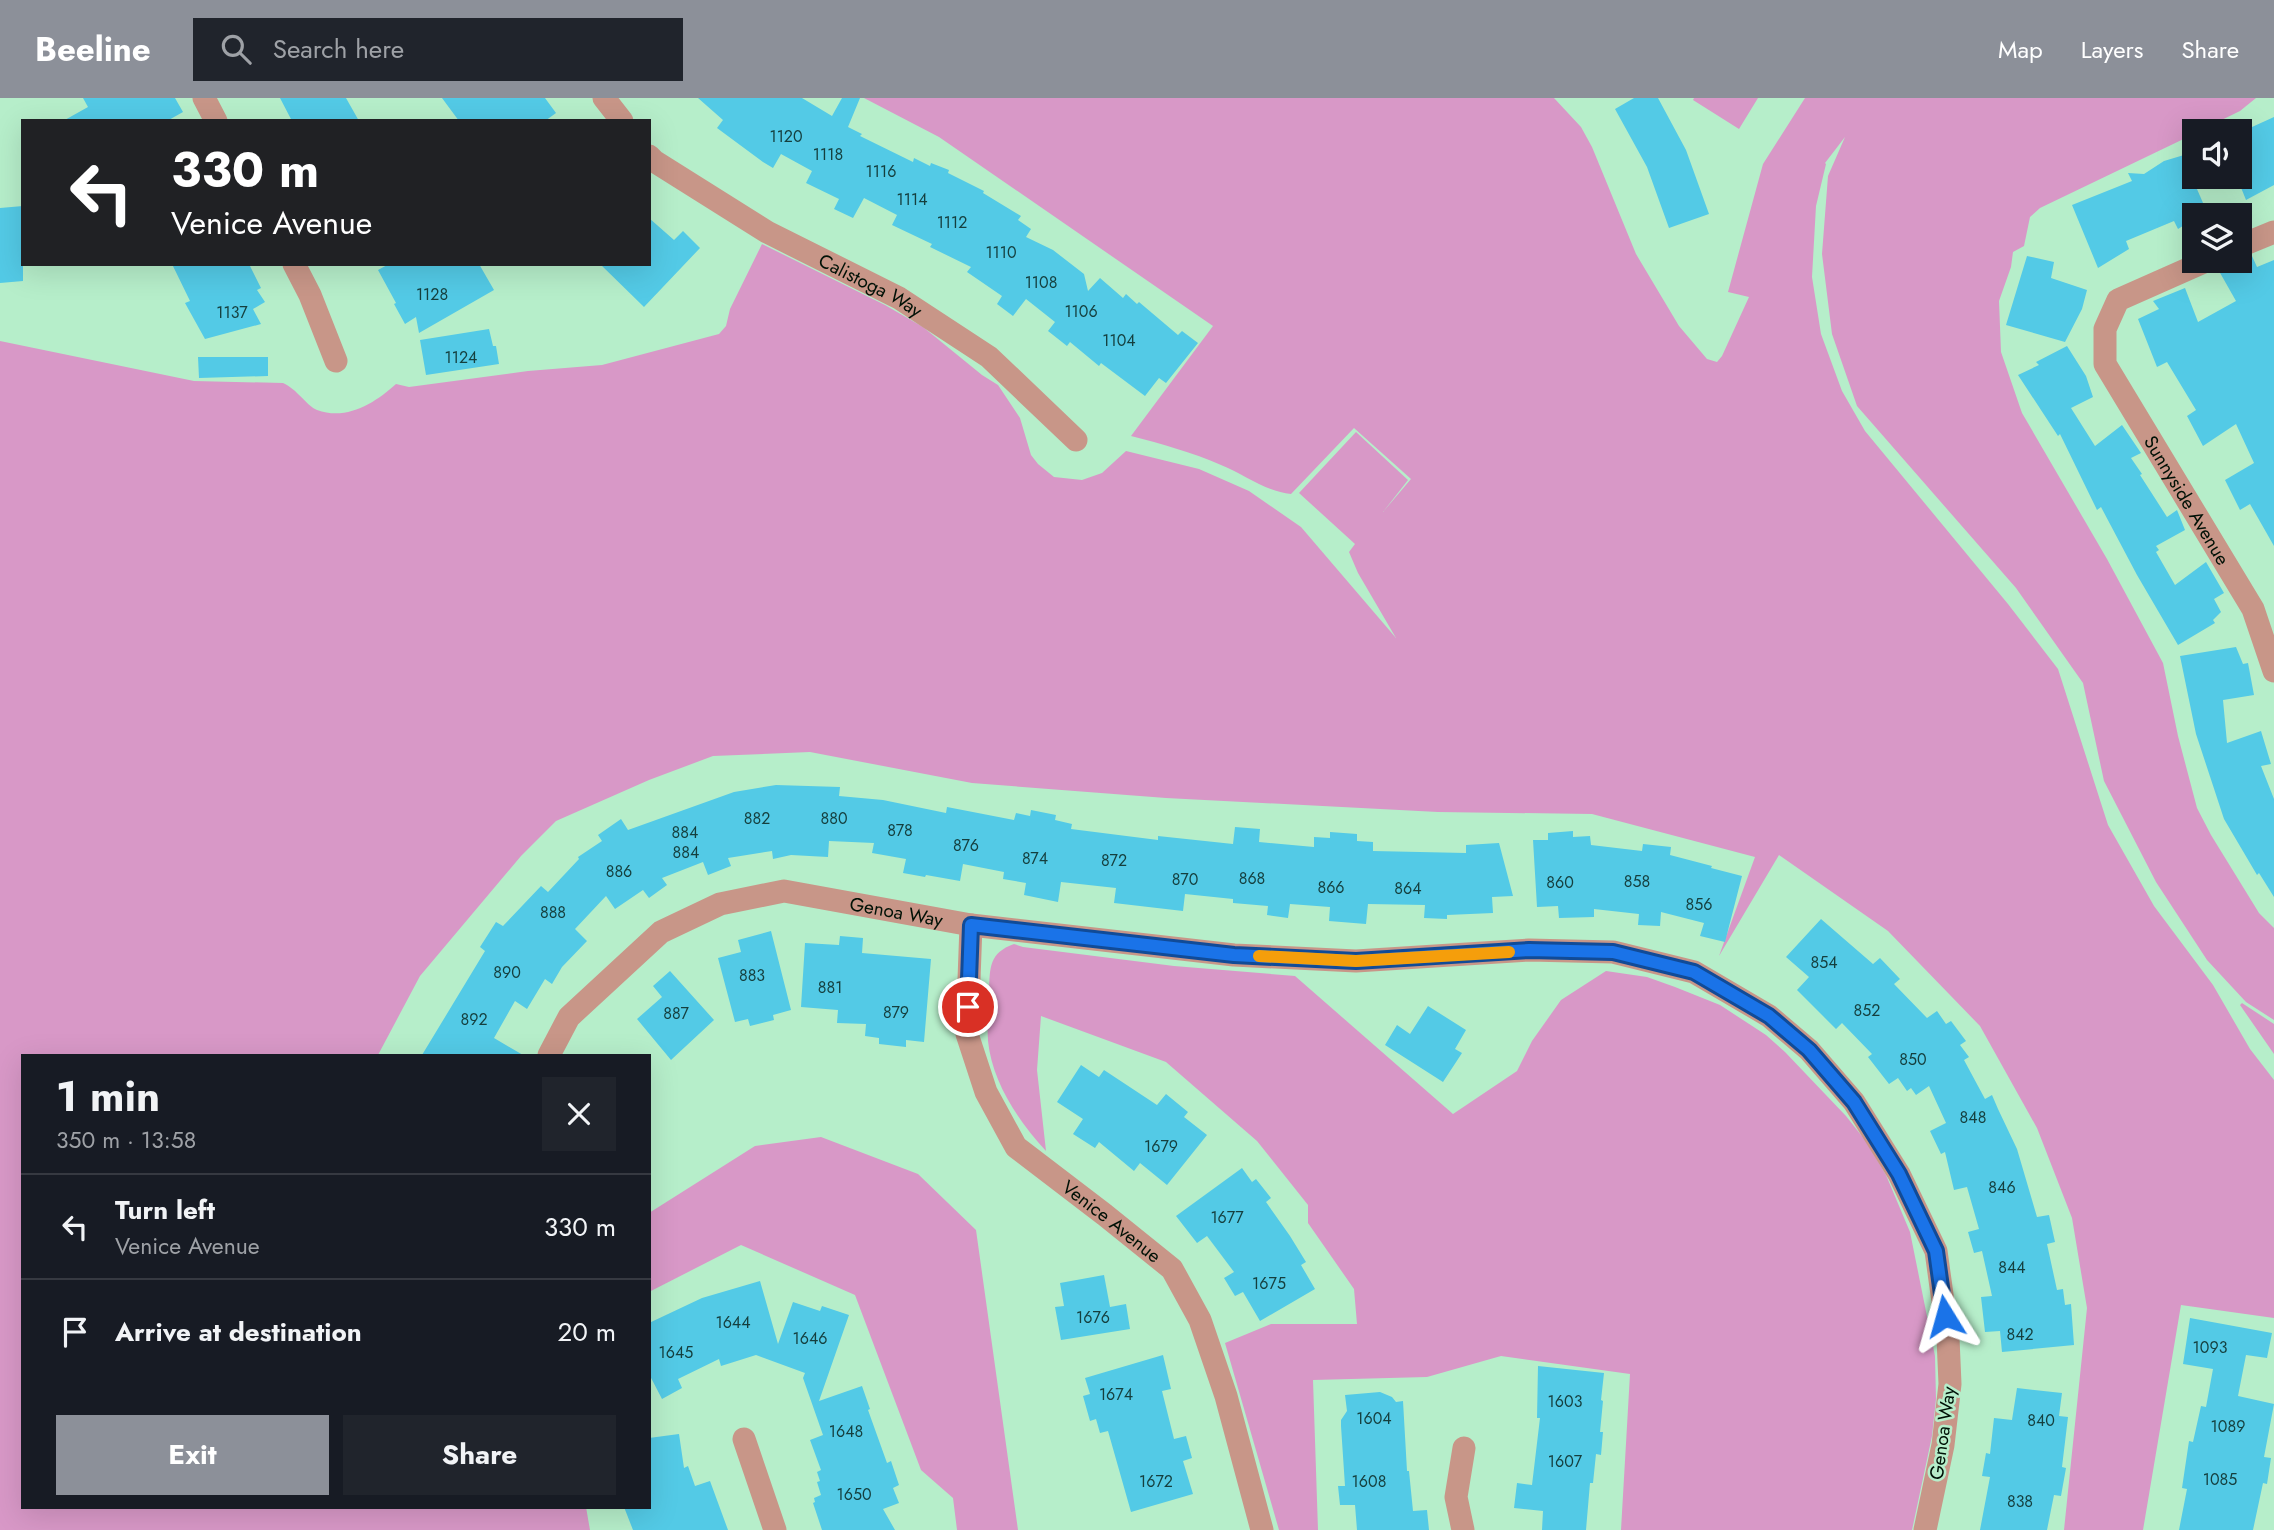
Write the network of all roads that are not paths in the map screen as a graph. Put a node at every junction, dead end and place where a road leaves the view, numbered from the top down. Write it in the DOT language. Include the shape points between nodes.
graph roads {
  1 [pos="204,98"];
  2 [pos="604,98"];
  3 [pos="215,119"];
  4 [pos="620,119"];
  5 [pos="651,158"];
  6 [pos="2274,232"];
  7 [pos="2252,241"];
  8 [pos="295,266"];
  9 [pos="2182,272"];
  10 [pos="335,361"];
  11 [pos="1076,440"];
  12 [pos="2273,659"];
  13 [pos="971,925"];
  14 [pos="550,1054"];
  15 [pos="744,1439"];
  16 [pos="1464,1448"];
  17 [pos="775,1530"];
  18 [pos="1262,1530"];
  19 [pos="1463,1530"];
  20 [pos="1924,1530"];
  1 -- 3 [label="street"];
  2 -- 4 [label="street"];
  5 -- 11 [label="street, Calistoga Way" via="767,232 899,298 989,357"];
  6 -- 7 [label="street"];
  8 -- 10 [label="street"];
  9 -- 12 [label="street, Sunnyside Avenue" via="2118,300 2105,329 2105,364 2253,609"];
  13 -- 14 [label="street, Genoa Way" via="784,891 720,904 661,932 569,1017"];
  13 -- 18 [label="street, Venice Avenue" via="967,1034 986,1092 1016,1147 1172,1269 1199,1320 1226,1396"];
  13 -- 20 [label="street, Genoa Way" via="1234,955 1356,961 1529,950 1613,952 1694,972 1769,1016 1809,1050 1854,1102 1899,1174 1936,1251 1950,1384 1943,1445"];
  15 -- 17 [label="street"];
  16 -- 19 [label="street" via="1456,1497"];
}
